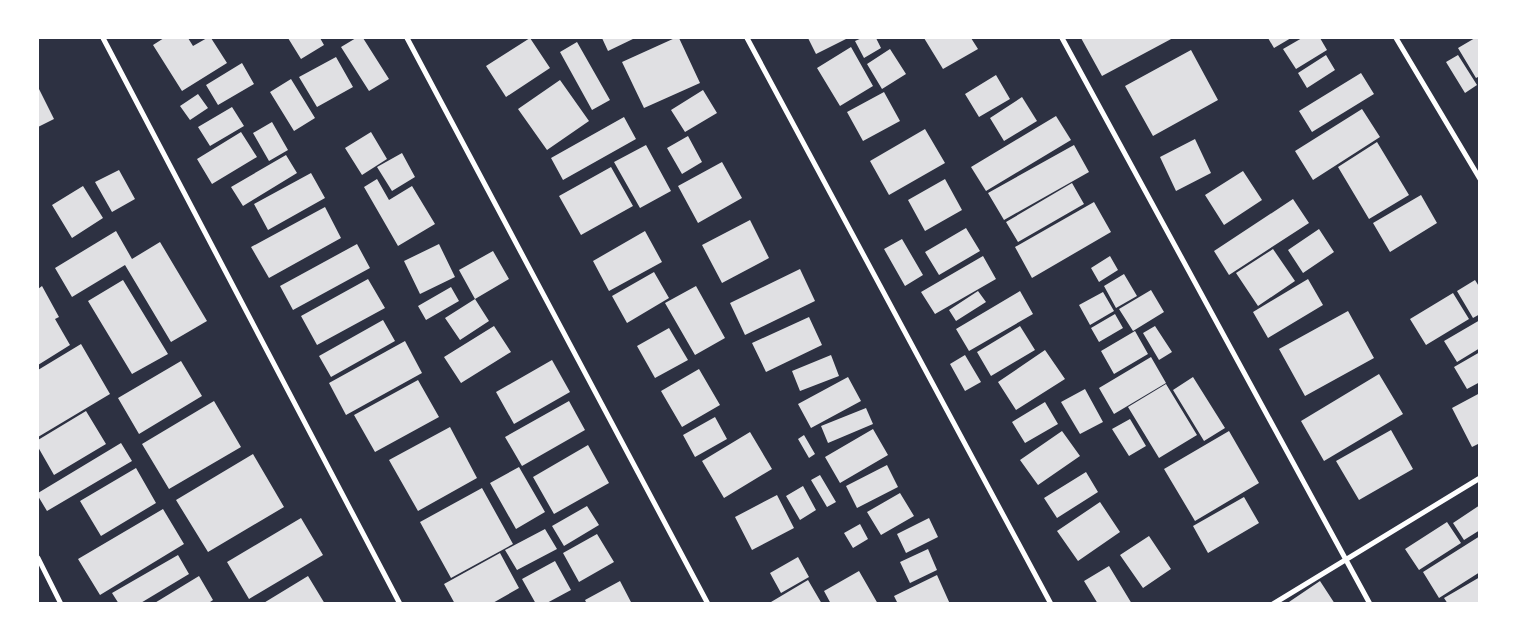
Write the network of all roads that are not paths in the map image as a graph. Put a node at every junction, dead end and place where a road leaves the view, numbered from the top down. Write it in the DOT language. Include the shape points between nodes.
graph roads {
  1 [pos="103,38"];
  2 [pos="407,38"];
  3 [pos="747,38"];
  4 [pos="1062,38"];
  5 [pos="1396,38"];
  6 [pos="1480,179"];
  7 [pos="1480,478"];
  8 [pos="38,558"];
  9 [pos="1345,561"];
  10 [pos="62,604"];
  11 [pos="400,604"];
  12 [pos="708,604"];
  13 [pos="1051,604"];
  14 [pos="1273,604"];
  15 [pos="1370,604"];
  1 -- 11 [label="street"];
  2 -- 12 [label="street"];
  3 -- 13 [label="street"];
  4 -- 9 [label="street"];
  5 -- 6 [label="street"];
  7 -- 9 [label="street"];
  8 -- 10 [label="street"];
  9 -- 14 [label="street"];
  9 -- 15 [label="street"];
}
